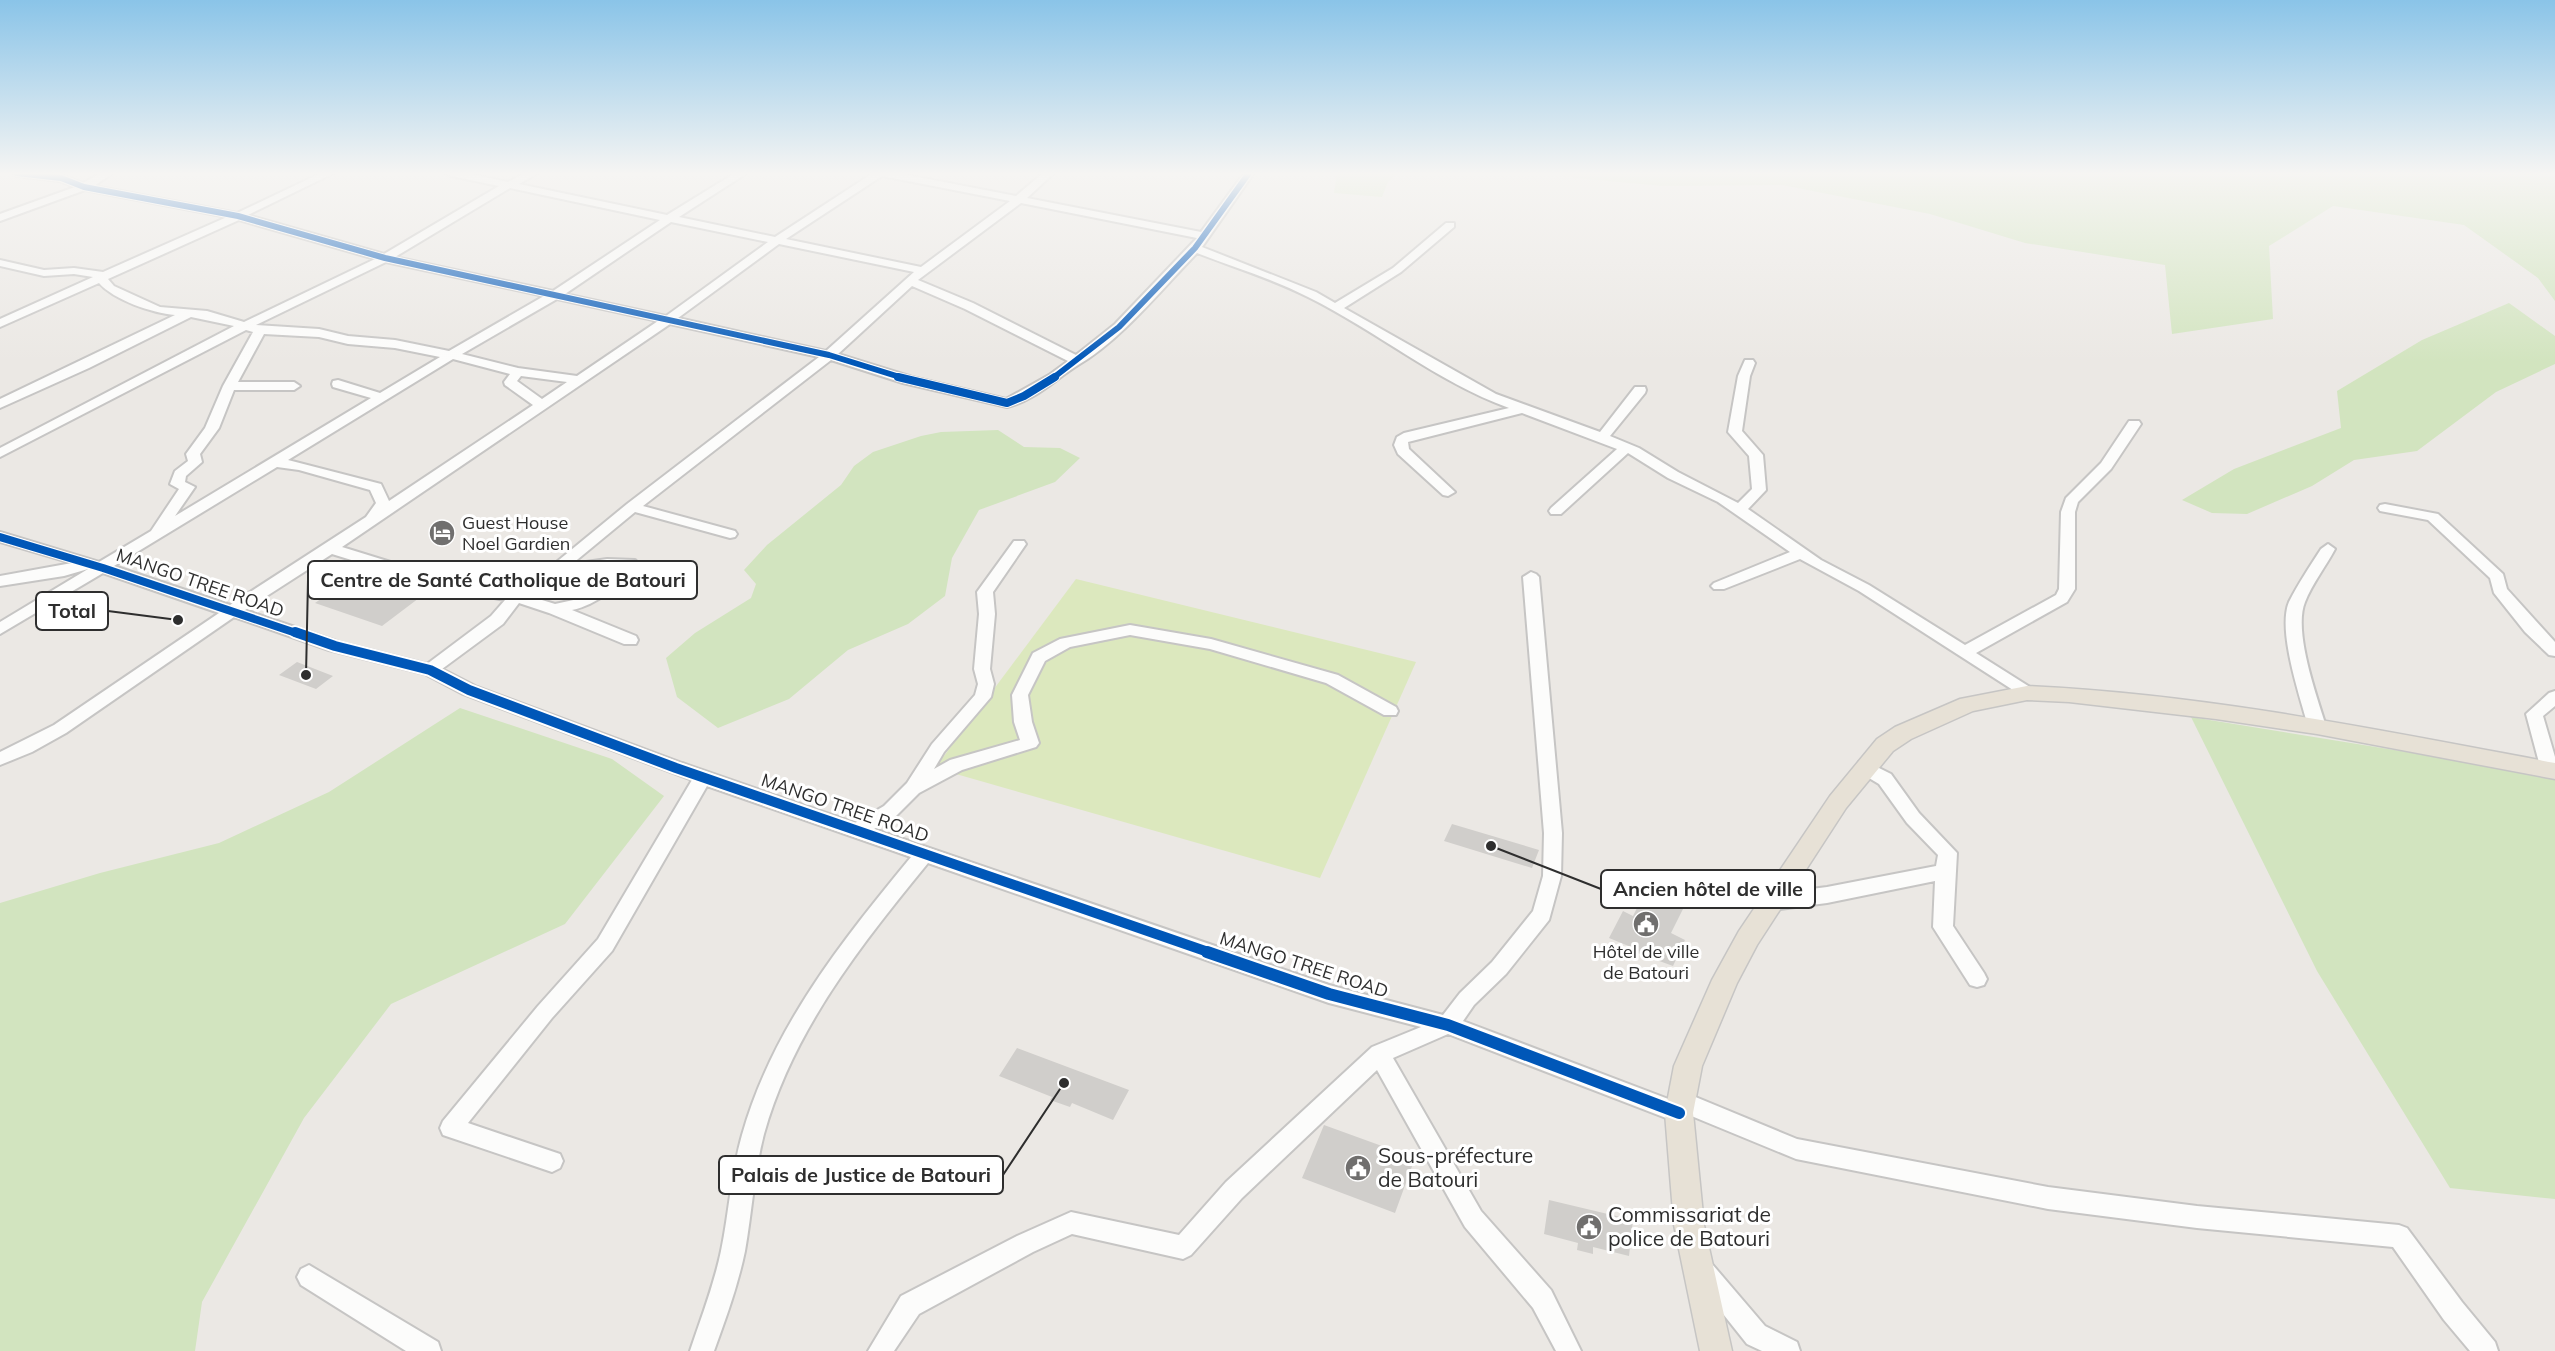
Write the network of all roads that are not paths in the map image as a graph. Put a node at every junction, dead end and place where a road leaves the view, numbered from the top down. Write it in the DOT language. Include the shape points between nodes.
graph roads {
  1 [pos="194,236"];
  2 [pos="308,236"];
  3 [pos="422,236"];
  4 [pos="643,236"];
  5 [pos="754,236"];
  6 [pos="784,236"];
  7 [pos="970,236"];
  8 [pos="1205,236"];
  9 [pos="1437,236"];
  10 [pos="776,241"];
  11 [pos="1196,248"];
  12 [pos="385,258"];
  13 [pos="0,263"];
  14 [pos="924,271"];
  15 [pos="101,279"];
  16 [pos="911,280"];
  17 [pos="557,294"];
  18 [pos="1337,307"];
  19 [pos="188,313"];
  20 [pos="668,320"];
  21 [pos="0,323"];
  22 [pos="244,326"];
  23 [pos="260,330"];
  24 [pos="451,355"];
  25 [pos="829,356"];
  26 [pos="1078,361"];
  27 [pos="1749,363"];
  28 [pos="518,372"];
  29 [pos="579,380"];
  30 [pos="338,384"];
  31 [pos="229,386"];
  32 [pos="294,386"];
  33 [pos="1640,390"];
  34 [pos="381,397"];
  35 [pos="0,404"];
  36 [pos="542,406"];
  37 [pos="1522,409"];
  38 [pos="2134,424"];
  39 [pos="1602,438"];
  40 [pos="1626,448"];
  41 [pos="0,453"];
  42 [pos="274,462"];
  43 [pos="1448,492"];
  44 [pos="632,507"];
  45 [pos="2385,508"];
  46 [pos="1739,510"];
  47 [pos="1556,511"];
  48 [pos="365,525"];
  49 [pos="156,533"];
  50 [pos="730,534"];
  51 [pos="0,537"];
  52 [pos="1019,544"];
  53 [pos="330,548"];
  54 [pos="2328,549"];
  55 [pos="1801,553"];
  56 [pos="94,566"];
  57 [pos="553,572"];
  58 [pos="1531,577"];
  59 [pos="0,581"];
  60 [pos="1719,586"];
  61 [pos="516,597"];
  62 [pos="555,609"];
  63 [pos="231,612"];
  64 [pos="0,629"];
  65 [pos="630,640"];
  66 [pos="2555,651"];
  67 [pos="1965,652"];
  68 [pos="430,670"];
  69 [pos="2027,693"];
  70 [pos="2555,697"];
  71 [pos="1390,711"];
  72 [pos="2317,726"];
  73 [pos="0,759"];
  74 [pos="1865,767"];
  75 [pos="2552,770"];
  76 [pos="703,777"];
  77 [pos="913,789"];
  78 [pos="859,829"];
  79 [pos="925,853"];
  80 [pos="1945,872"];
  81 [pos="1772,902"];
  82 [pos="1977,979"];
  83 [pos="1448,1025"];
  84 [pos="1379,1054"];
  85 [pos="1680,1107"];
  86 [pos="552,1161"];
  87 [pos="1698,1264"];
  88 [pos="309,1276"];
  89 [pos="429,1351"];
  90 [pos="702,1351"];
  91 [pos="880,1351"];
  92 [pos="1569,1351"];
  93 [pos="1716,1351"];
  94 [pos="1788,1351"];
  95 [pos="2486,1351"];
  1 -- 15 [label="street"];
  2 -- 12 [label="street"];
  3 -- 12 [label="street"];
  4 -- 17 [label="street"];
  5 -- 10 [label="street"];
  6 -- 10 [label="street"];
  7 -- 14 [label="street"];
  8 -- 11 [label="street"];
  9 -- 18 [label="street" via="1397,270"];
  10 -- 14 [label="street"];
  10 -- 20 [label="street"];
  11 -- 18 [label="street" via="1284,281"];
  11 -- 26 [label="street" via="1119,327"];
  12 -- 17 [label="street"];
  12 -- 22 [label="street"];
  13 -- 15 [label="street" via="44,273 98,274"];
  14 -- 16 [label="street"];
  15 -- 19 [label="street" via="110,288 158,310"];
  15 -- 21 [label="street"];
  16 -- 25 [label="street"];
  16 -- 26 [label="street"];
  17 -- 20 [label="street"];
  17 -- 24 [label="street"];
  18 -- 37 [label="street" via="1455,378"];
  19 -- 22 [label="street"];
  19 -- 35 [label="street"];
  20 -- 25 [label="street"];
  20 -- 29 [label="street"];
  22 -- 23 [label="street"];
  22 -- 41 [label="street"];
  23 -- 24 [label="street" via="320,333"];
  23 -- 31 [label="street"];
  24 -- 28 [label="street"];
  24 -- 34 [label="street"];
  25 -- 26 [label="street" via="908,380 1007,403"];
  25 -- 44 [label="street"];
  27 -- 46 [label="street" via="1735,432 1756,454 1758,490"];
  28 -- 29 [label="street"];
  28 -- 36 [label="street" via="510,382"];
  29 -- 36 [label="street"];
  30 -- 34 [label="street"];
  31 -- 32 [label="street"];
  31 -- 49 [label="street" via="212,428 193,454 195,462 180,474 177,484 188,487"];
  33 -- 39 [label="street"];
  34 -- 42 [label="street"];
  36 -- 48 [label="street"];
  37 -- 39 [label="street"];
  37 -- 43 [label="street" via="1402,440 1403,451"];
  38 -- 67 [label="street" via="2106,466 2071,501 2067,588 2062,598"];
  39 -- 40 [label="street"];
  40 -- 46 [label="street"];
  40 -- 47 [label="street"];
  42 -- 48 [label="street" via="376,487 383,503"];
  42 -- 49 [label="street"];
  44 -- 50 [label="street"];
  44 -- 57 [label="street"];
  45 -- 66 [label="street" via="2433,517 2498,577 2499,590"];
  46 -- 55 [label="street"];
  48 -- 53 [label="street"];
  49 -- 56 [label="street"];
  51 -- 56 [label="street, MANGO TREE ROAD"];
  52 -- 77 [label="street" via="985,592 982,669 986,692 938,748"];
  53 -- 61 [label="street" via="450,586"];
  53 -- 63 [label="street"];
  54 -- 72 [label="street" via="2296,604 2298,662"];
  55 -- 60 [label="street"];
  55 -- 67 [label="street"];
  56 -- 59 [label="street"];
  56 -- 63 [label="street, MANGO TREE ROAD"];
  56 -- 64 [label="street"];
  57 -- 61 [label="street"];
  57 -- 62 [label="street" via="630,563 583,603"];
  58 -- 83 [label="street" via="1551,799 1552,876 1542,914"];
  61 -- 62 [label="street"];
  61 -- 68 [label="street" via="496,620"];
  62 -- 65 [label="street"];
  63 -- 68 [label="street, MANGO TREE ROAD" via="335,646"];
  63 -- 73 [label="street" via="60,729"];
  67 -- 69 [label="street"];
  68 -- 76 [label="street, MANGO TREE ROAD" via="469,690"];
  69 -- 72 [label="main road" via="2216,711"];
  69 -- 74 [label="main road" via="1968,704 1938,715 1885,745"];
  70 -- 75 [label="street" via="2534,714"];
  71 -- 77 [label="street" via="1332,679 1211,644 1130,630 1113,632 1066,643 1039,657 1020,695 1030,743 956,765"];
  72 -- 75 [label="main road"];
  74 -- 80 [label="street" via="1885,779 1913,818 1948,853"];
  74 -- 81 [label="main road"];
  76 -- 78 [label="street, MANGO TREE ROAD"];
  76 -- 86 [label="street" via="605,945 451,1128"];
  77 -- 78 [label="street" via="890,811"];
  78 -- 79 [label="street, MANGO TREE ROAD"];
  79 -- 83 [label="street, MANGO TREE ROAD" via="1329,994"];
  79 -- 90 [label="street" via="832,973 789,1045 753,1135 729,1269"];
  80 -- 81 [label="street" via="1827,896"];
  80 -- 82 [label="street" via="1943,927"];
  81 -- 85 [label="main road" via="1725,980 1688,1066"];
  83 -- 84 [label="street"];
  83 -- 85 [label="street, MANGO TREE ROAD"];
  84 -- 91 [label="street" via="1234,1190 1183,1247 1071,1223 910,1305"];
  84 -- 92 [label="street" via="1473,1220 1542,1299"];
  85 -- 87 [label="main road" via="1689,1225"];
  85 -- 95 [label="street, MANGO TREE ROAD" via="1796,1149 2048,1198 2399,1236"];
  87 -- 93 [label="main road"];
  87 -- 94 [label="street" via="1756,1335"];
  88 -- 89 [label="street"];
}
